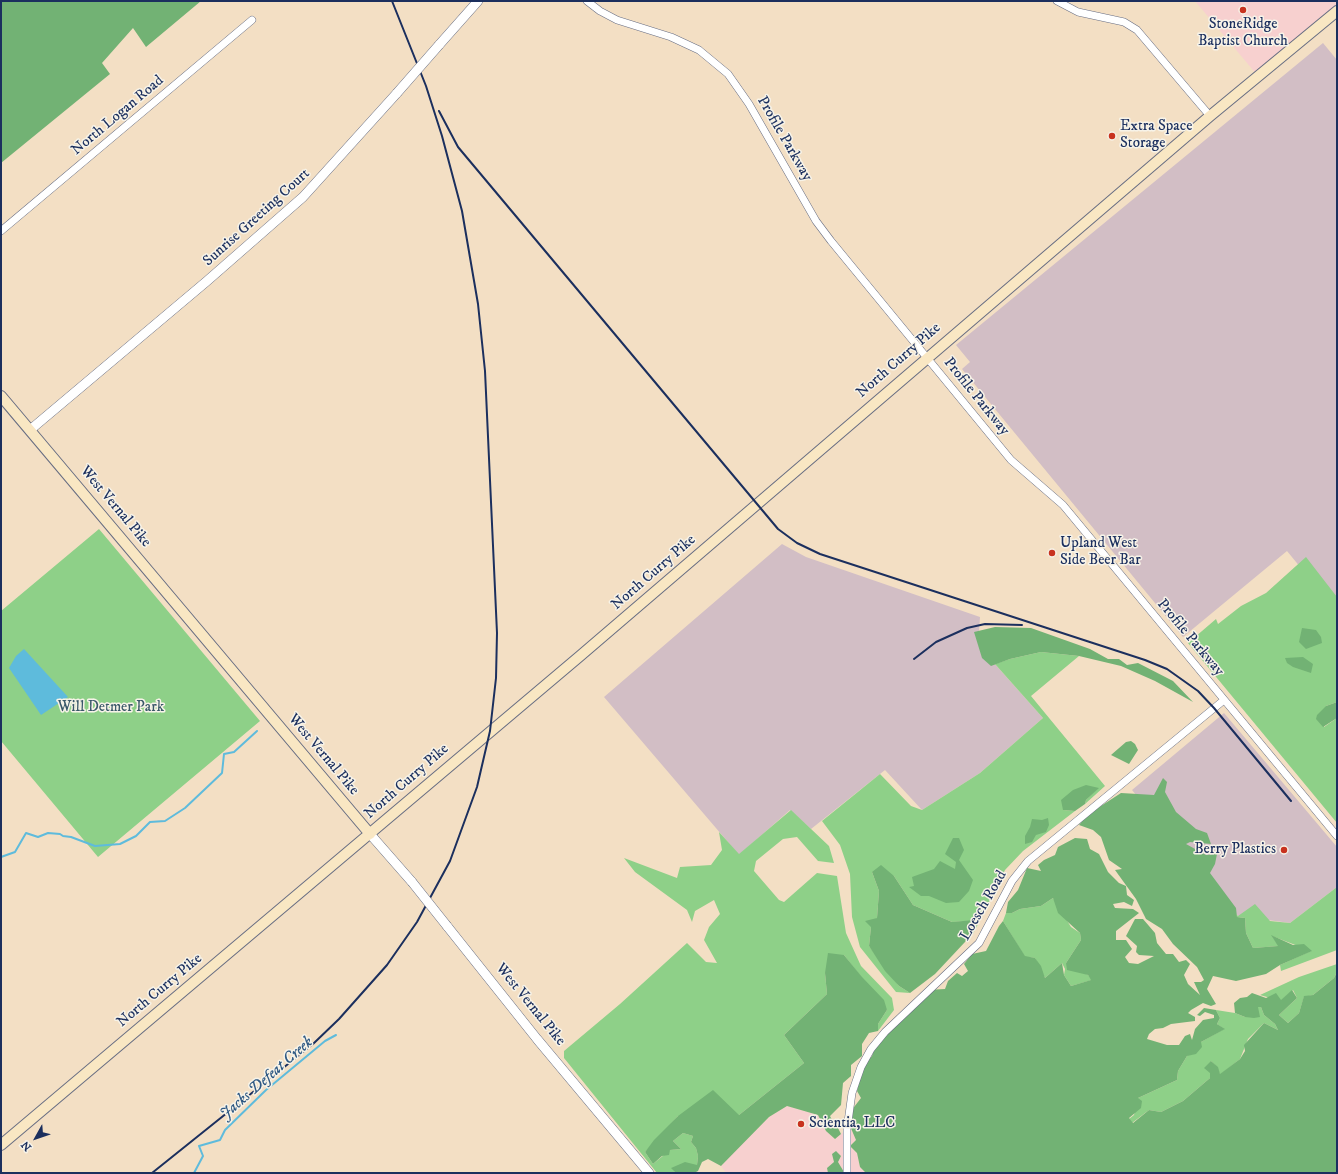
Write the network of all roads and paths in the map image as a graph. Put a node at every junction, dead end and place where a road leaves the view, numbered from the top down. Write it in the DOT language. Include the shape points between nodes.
graph roads {
  1 [pos="478,1"];
  2 [pos="586,1"];
  3 [pos="1057,1"];
  4 [pos="1337,11"];
  5 [pos="252,20"];
  6 [pos="1210,116"];
  7 [pos="1,231"];
  8 [pos="927,357"];
  9 [pos="1,396"];
  10 [pos="30,430"];
  11 [pos="1224,700"];
  12 [pos="370,834"];
  13 [pos="1337,836"];
  14 [pos="1,1145"];
  15 [pos="649,1173"];
  16 [pos="847,1173"];
  1 -- 10 [label="street, Sunrise Greeting Court, bridge" via="299,201"];
  2 -- 8 [label="street, Profile Parkway" via="617,20 670,37 699,50 728,74 749,104 816,221"];
  3 -- 6 [label="street" via="1078,12 1124,22 1137,30"];
  4 -- 6 [label="main road, North Curry Pike"];
  5 -- 7 [label="street, North Logan Road"];
  6 -- 8 [label="main road, North Curry Pike"];
  8 -- 11 [label="street, Profile Parkway" via="1011,460 1063,505"];
  8 -- 12 [label="main road, North Curry Pike"];
  9 -- 10 [label="main road, West Vernal Pike"];
  10 -- 12 [label="main road, West Vernal Pike"];
  11 -- 13 [label="street, Profile Parkway"];
  11 -- 16 [label="street, Loesch Road" via="1028,861 1012,881 979,943 885,1032 871,1049 861,1067 852,1093 847,1129"];
  12 -- 14 [label="main road, North Curry Pike"];
  12 -- 15 [label="street, West Vernal Pike, bridge"];
}
